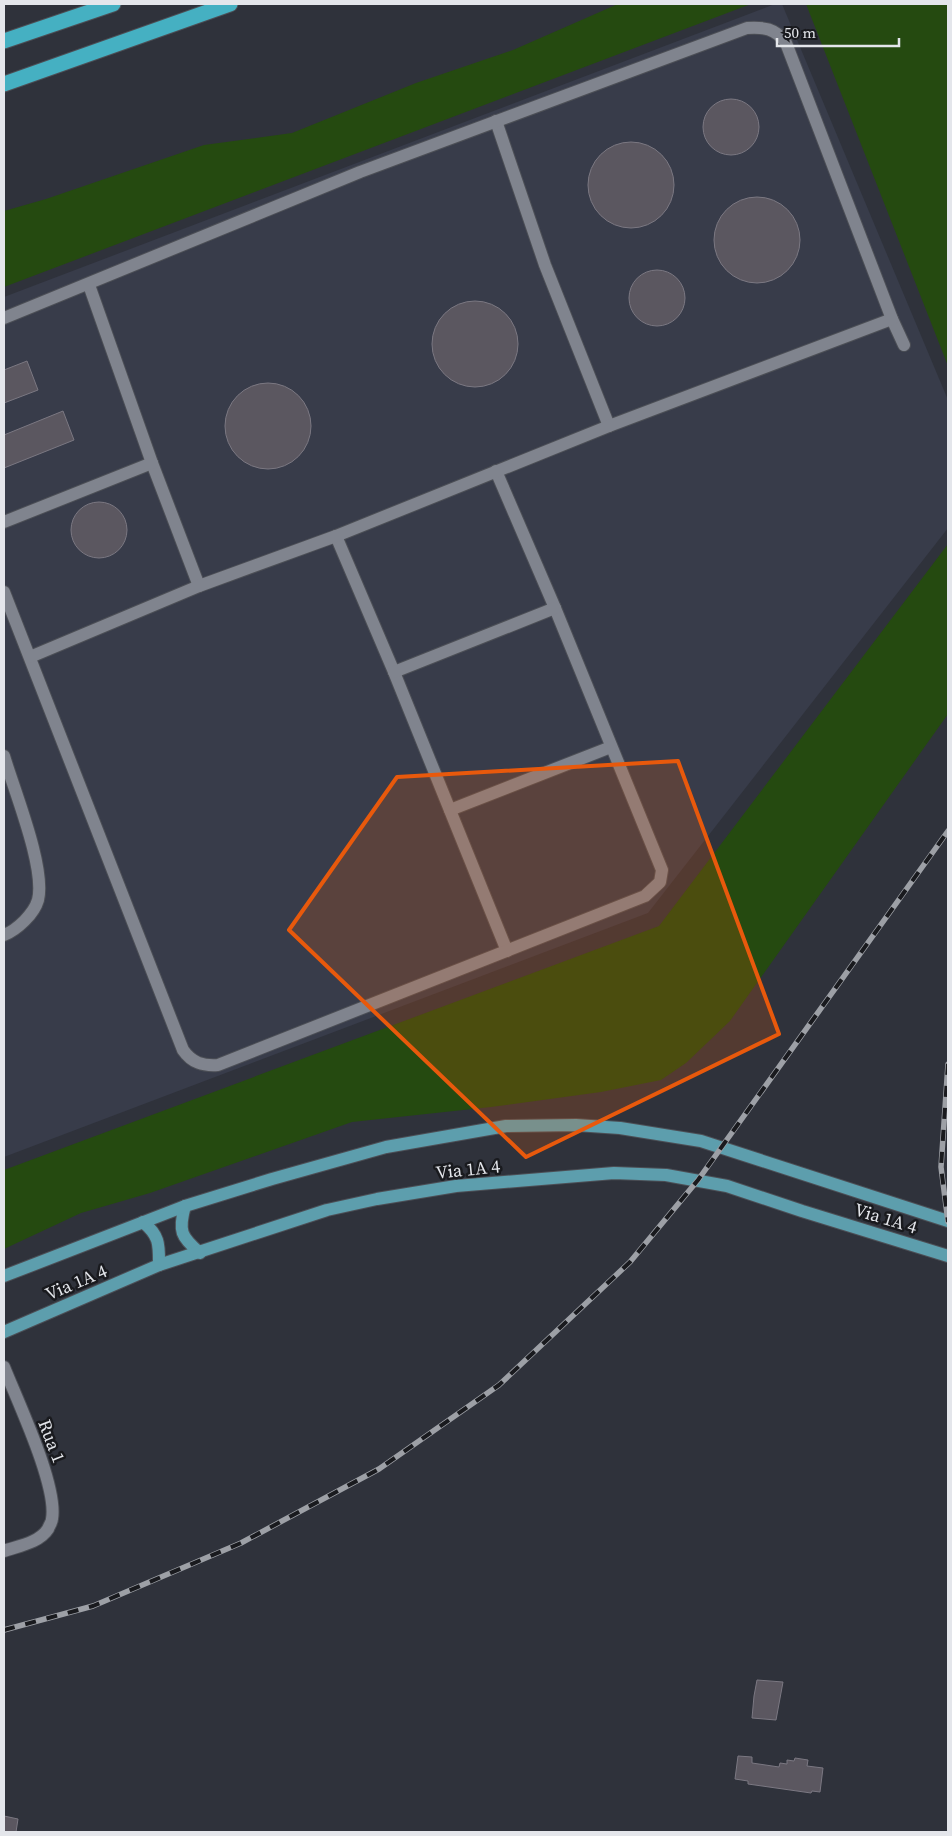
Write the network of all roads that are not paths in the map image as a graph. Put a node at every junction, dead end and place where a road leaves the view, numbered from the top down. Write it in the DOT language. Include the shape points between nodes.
graph roads {
  1 [pos="113,4"];
  2 [pos="230,4"];
  3 [pos="4,41"];
  4 [pos="4,84"];
  5 [pos="496,121"];
  6 [pos="88,284"];
  7 [pos="4,318"];
  8 [pos="892,319"];
  9 [pos="904,345"];
  10 [pos="608,426"];
  11 [pos="152,463"];
  12 [pos="496,471"];
  13 [pos="4,522"];
  14 [pos="336,536"];
  15 [pos="199,586"];
  16 [pos="4,592"];
  17 [pos="555,608"];
  18 [pos="30,657"];
  19 [pos="394,672"];
  20 [pos="611,747"];
  21 [pos="4,756"];
  22 [pos="450,810"];
  23 [pos="4,935"];
  24 [pos="506,951"];
  25 [pos="185,1206"];
  26 [pos="948,1221"];
  27 [pos="143,1222"];
  28 [pos="200,1252"];
  29 [pos="948,1256"];
  30 [pos="159,1265"];
  31 [pos="4,1276"];
  32 [pos="4,1332"];
  33 [pos="4,1367"];
  34 [pos="4,1551"];
  1 -- 3 [label="highway"];
  2 -- 4 [label="highway"];
  5 -- 6 [label="street" via="360,172"];
  5 -- 8 [label="street" via="747,28 772,30 786,43"];
  5 -- 10 [label="street" via="545,265"];
  6 -- 7 [label="street"];
  6 -- 11 [label="street"];
  8 -- 9 [label="street"];
  8 -- 10 [label="street"];
  10 -- 12 [label="street"];
  11 -- 13 [label="street"];
  11 -- 15 [label="street"];
  12 -- 14 [label="street"];
  12 -- 17 [label="street"];
  14 -- 15 [label="street"];
  14 -- 19 [label="street"];
  15 -- 18 [label="street"];
  16 -- 18 [label="street"];
  17 -- 19 [label="street"];
  17 -- 20 [label="street"];
  18 -- 24 [label="street" via="188,1058 206,1066 226,1063"];
  19 -- 22 [label="street"];
  20 -- 22 [label="street"];
  20 -- 24 [label="street" via="662,870 660,882 645,896"];
  21 -- 23 [label="street" via="36,857 39,886 37,902 27,918"];
  22 -- 24 [label="street"];
  25 -- 26 [label="main road, Via 1A 4" via="386,1148 506,1126 576,1125 620,1128 701,1141"];
  25 -- 27 [label="main road, Via 1A 4"];
  25 -- 28 [label="main road" via="181,1219 183,1235"];
  27 -- 30 [label="main road" via="156,1236"];
  27 -- 31 [label="main road, Via 1A 4"];
  28 -- 29 [label="main road, Via 1A 4" via="327,1210 377,1199 456,1186 614,1173 666,1174 727,1186"];
  28 -- 30 [label="main road, Via 1A 4"];
  30 -- 32 [label="main road, Via 1A 4"];
  33 -- 34 [label="street, Rua 1" via="45,1470 52,1513 47,1531 41,1537"];
}
